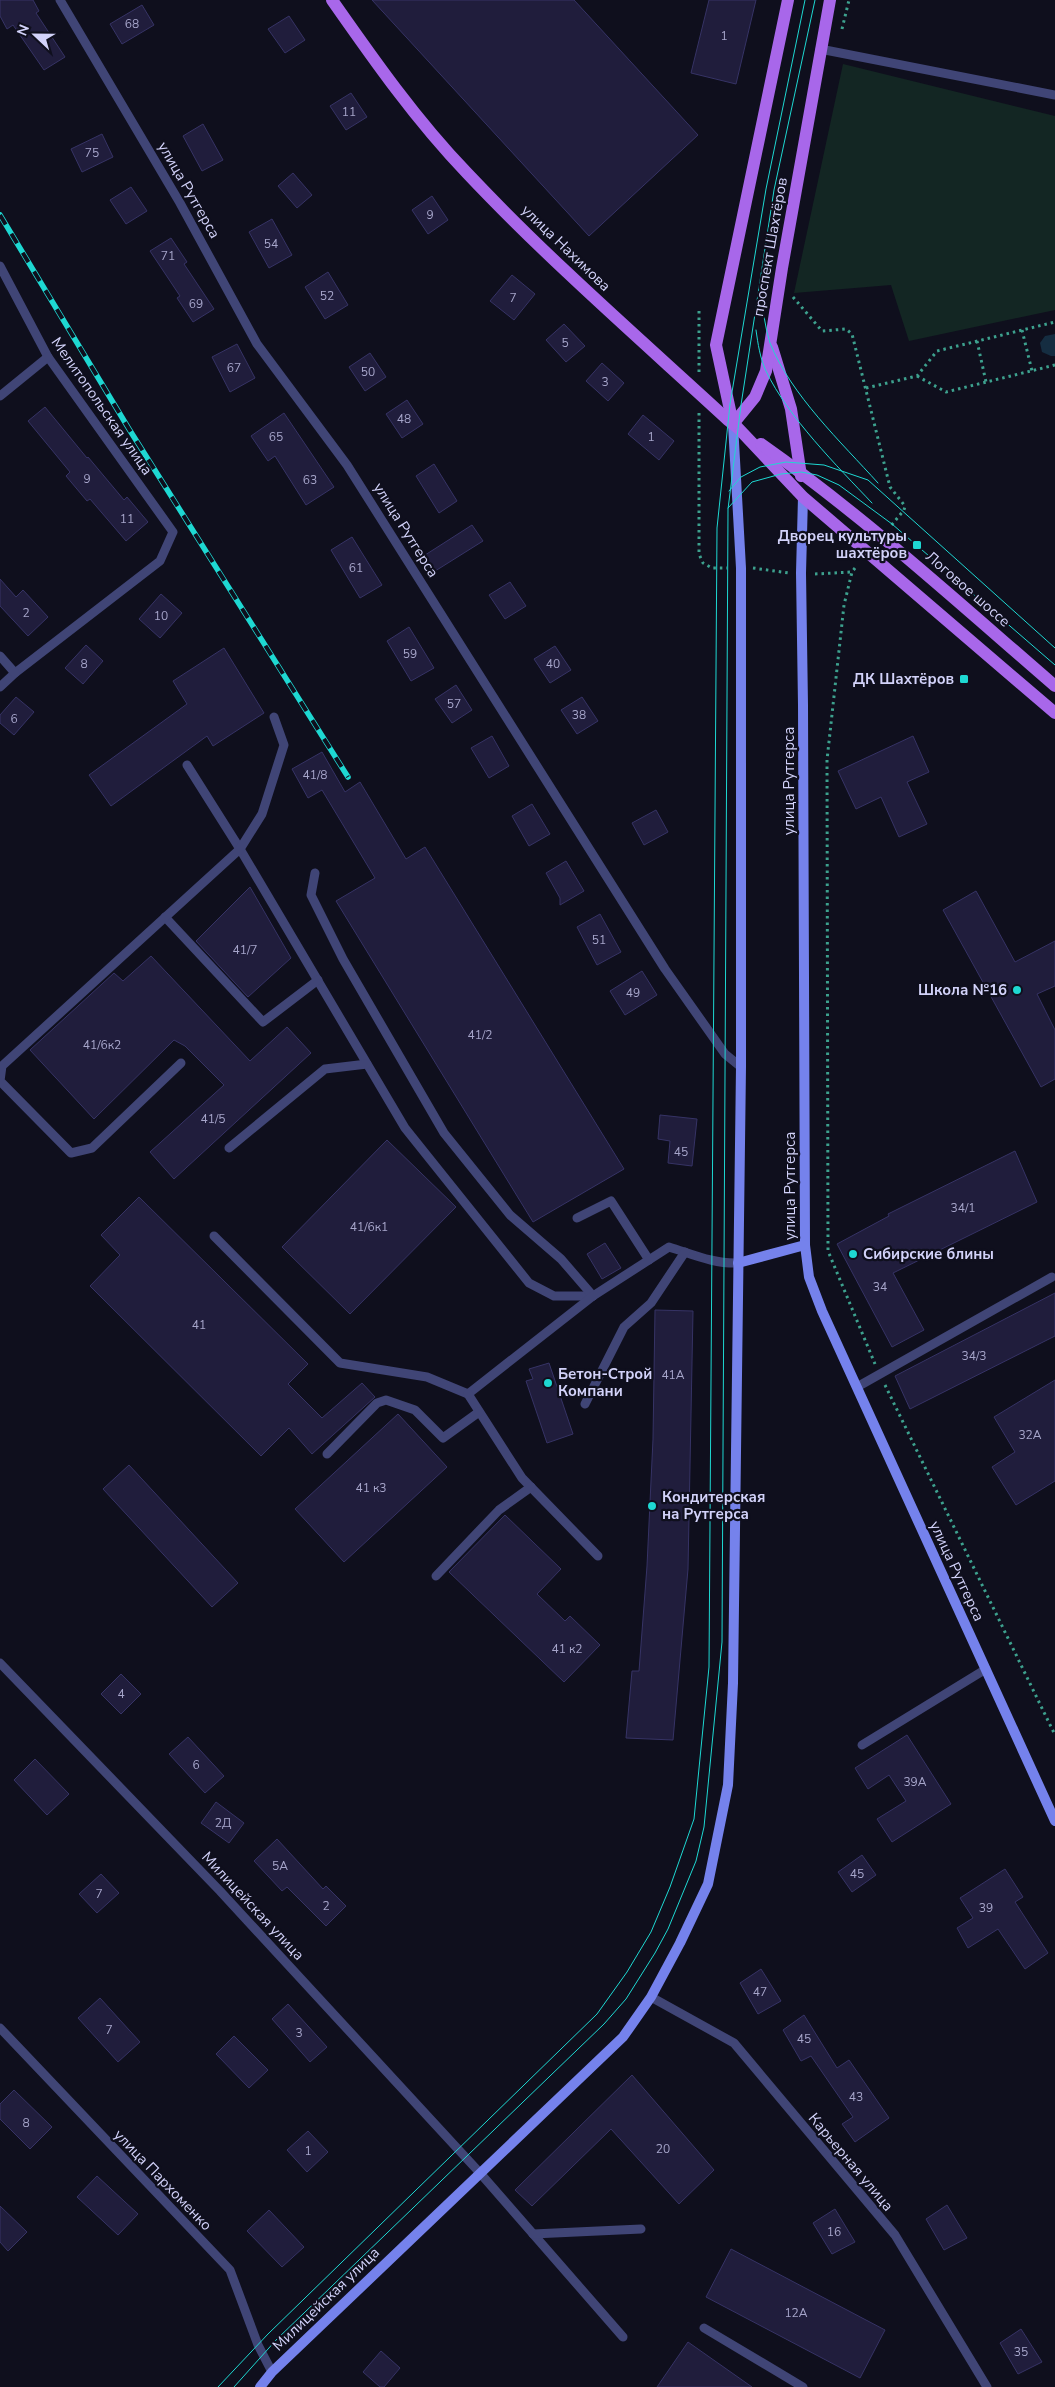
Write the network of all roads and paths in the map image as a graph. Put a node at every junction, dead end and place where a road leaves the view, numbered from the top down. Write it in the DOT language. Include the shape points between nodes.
graph roads {
  1 [pos="60,0"];
  2 [pos="332,0"];
  3 [pos="788,0"];
  4 [pos="830,0"];
  5 [pos="849,0"];
  6 [pos="820,49"];
  7 [pos="837,53"];
  8 [pos="1055,95"];
  9 [pos="0,266"];
  10 [pos="792,294"];
  11 [pos="699,311"];
  12 [pos="1055,322"];
  13 [pos="1022,330"];
  14 [pos="977,342"];
  15 [pos="770,343"];
  16 [pos="48,357"];
  17 [pos="1055,365"];
  18 [pos="1032,371"];
  19 [pos="917,376"];
  20 [pos="986,382"];
  21 [pos="866,388"];
  22 [pos="699,394"];
  23 [pos="0,396"];
  24 [pos="736,426"];
  25 [pos="801,472"];
  26 [pos="803,498"];
  27 [pos="887,530"];
  28 [pos="733,568"];
  29 [pos="752,568"];
  30 [pos="855,568"];
  31 [pos="852,572"];
  32 [pos="790,573"];
  33 [pos="813,574"];
  34 [pos="0,656"];
  35 [pos="15,673"];
  36 [pos="1055,686"];
  37 [pos="0,688"];
  38 [pos="1055,713"];
  39 [pos="274,717"];
  40 [pos="187,765"];
  41 [pos="240,849"];
  42 [pos="315,873"];
  43 [pos="165,918"];
  44 [pos="318,980"];
  45 [pos="181,1063"];
  46 [pos="367,1064"];
  47 [pos="741,1067"];
  48 [pos="229,1148"];
  49 [pos="577,1218"];
  50 [pos="214,1236"];
  51 [pos="805,1245"];
  52 [pos="685,1252"];
  53 [pos="649,1260"];
  54 [pos="738,1263"];
  55 [pos="1052,1278"];
  56 [pos="594,1296"];
  57 [pos="880,1375"];
  58 [pos="857,1388"];
  59 [pos="468,1394"];
  60 [pos="585,1404"];
  61 [pos="479,1412"];
  62 [pos="327,1454"];
  63 [pos="531,1487"];
  64 [pos="598,1556"];
  65 [pos="436,1576"];
  66 [pos="0,1663"];
  67 [pos="986,1669"];
  68 [pos="1055,1735"];
  69 [pos="862,1745"];
  70 [pos="1055,1821"];
  71 [pos="651,1997"];
  72 [pos="0,2028"];
  73 [pos="480,2173"];
  74 [pos="641,2229"];
  75 [pos="533,2234"];
  76 [pos="704,2328"];
  77 [pos="623,2337"];
  78 [pos="272,2372"];
  79 [pos="260,2387"];
  80 [pos="803,2387"];
  81 [pos="987,2387"];
  1 -- 47 [label="lane, улица Рутгерса" via="180,203 257,344 347,465 664,969 724,1054"];
  2 -- 22 [label="main road, улица Нахимова" via="403,99 466,172 563,269"];
  3 -- 24 [label="main road, проспект Шахтёров" via="716,345"];
  4 -- 6 [label="main road, проспект Шахтёров"];
  5 -- 7 [label="path"];
  6 -- 7 [label="lane"];
  6 -- 15 [label="main road, проспект Шахтёров"];
  7 -- 8 [label="lane"];
  9 -- 16 [label="lane, Мелитопольская улица"];
  10 -- 21 [label="path" via="822,331 846,330 852,334"];
  11 -- 22 [label="path"];
  12 -- 13 [label="path"];
  13 -- 14 [label="path"];
  13 -- 18 [label="path"];
  14 -- 19 [label="path" via="937,351"];
  14 -- 20 [label="path"];
  15 -- 24 [label="main road" via="766,371 755,397"];
  15 -- 25 [label="main road, проспект Шахтёров" via="791,409"];
  16 -- 23 [label="lane"];
  16 -- 35 [label="lane, Мелитопольская улица" via="173,532 160,562"];
  17 -- 18 [label="path"];
  18 -- 20 [label="path"];
  19 -- 20 [label="path" via="946,392"];
  19 -- 21 [label="path"];
  21 -- 27 [label="path" via="890,487 904,506"];
  22 -- 24 [label="main road, улица Нахимова"];
  22 -- 28 [label="path" via="699,554 703,563 712,568"];
  24 -- 25 [label="main road, Логовое шоссе"];
  24 -- 26 [label="main road, улица Нахимова"];
  24 -- 47 [label="main road" via="741,568"];
  25 -- 26 [label="main road, проспект Шахтёров"];
  25 -- 36 [label="main road, Логовое шоссе" via="882,536"];
  26 -- 38 [label="main road"];
  26 -- 51 [label="main road, улица Рутгерса"];
  29 -- 32 [label="path"];
  30 -- 31 [label="path"];
  31 -- 33 [label="path"];
  31 -- 57 [label="path" via="844,605 827,760 828,1251"];
  34 -- 35 [label="lane"];
  35 -- 37 [label="lane"];
  39 -- 41 [label="lane" via="284,745 262,814"];
  40 -- 41 [label="lane"];
  41 -- 43 [label="lane"];
  41 -- 44 [label="lane"];
  42 -- 56 [label="lane" via="311,895 343,959 444,1133 510,1215 561,1260"];
  43 -- 44 [label="lane" via="263,1022"];
  43 -- 45 [label="lane" via="2,1066 0,1081 72,1153 92,1148"];
  44 -- 46 [label="lane"];
  46 -- 48 [label="lane" via="325,1069"];
  46 -- 56 [label="lane" via="405,1128 529,1283 554,1296"];
  47 -- 54 [label="main road"];
  49 -- 53 [label="lane" via="612,1201"];
  50 -- 59 [label="lane" via="340,1363 427,1376"];
  51 -- 54 [label="main road"];
  51 -- 58 [label="main road, улица Рутгерса" via="809,1277"];
  52 -- 53 [label="lane" via="670,1247"];
  52 -- 54 [label="lane" via="724,1264"];
  52 -- 60 [label="lane" via="651,1303 624,1327"];
  53 -- 56 [label="lane"];
  54 -- 71 [label="main road, Милицейская улица" via="733,1683 728,1785 708,1884"];
  55 -- 57 [label="lane"];
  56 -- 59 [label="lane"];
  57 -- 58 [label="lane"];
  57 -- 68 [label="path"];
  58 -- 67 [label="main road, улица Рутгерса"];
  59 -- 61 [label="lane"];
  61 -- 62 [label="lane" via="444,1438 415,1410 386,1400 377,1403"];
  61 -- 63 [label="lane"];
  63 -- 64 [label="lane"];
  63 -- 65 [label="lane" via="499,1510"];
  66 -- 73 [label="lane, Милицейская улица" via="220,1891"];
  67 -- 69 [label="lane"];
  67 -- 70 [label="main road, улица Рутгерса"];
  71 -- 73 [label="main road, Милицейская улица" via="623,2037"];
  71 -- 81 [label="lane, Карьерная улица" via="734,2042 894,2235"];
  72 -- 78 [label="lane, улица Пархоменко" via="230,2270 258,2345"];
  73 -- 75 [label="lane"];
  73 -- 78 [label="main road, Милицейская улица"];
  74 -- 75 [label="lane"];
  75 -- 77 [label="lane"];
  76 -- 80 [label="lane"];
  78 -- 79 [label="main road, Милицейская улица"];
}
